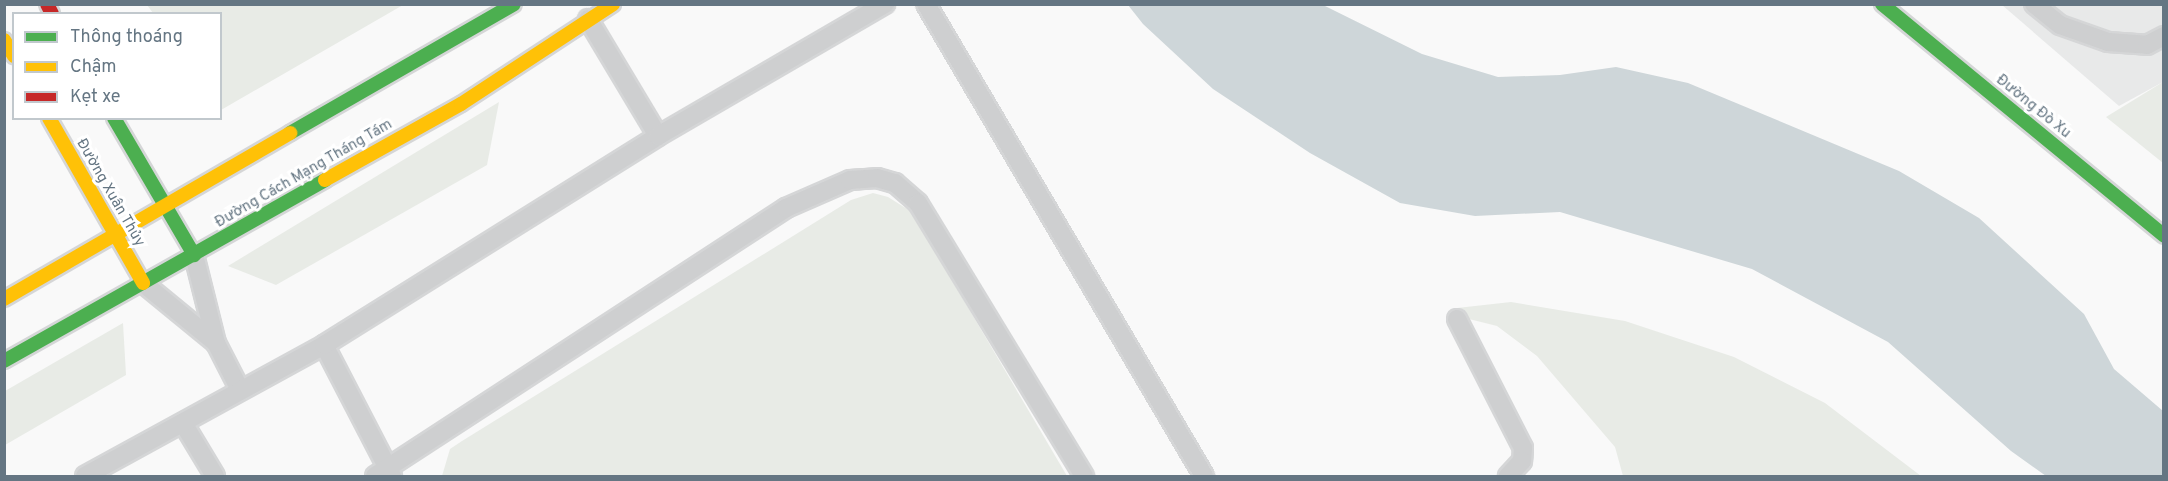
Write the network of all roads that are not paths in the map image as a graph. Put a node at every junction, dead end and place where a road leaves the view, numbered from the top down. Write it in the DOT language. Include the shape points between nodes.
graph roads {
  1 [pos="514,4"];
  2 [pos="613,4"];
  3 [pos="885,4"];
  4 [pos="926,4"];
  5 [pos="1882,4"];
  6 [pos="2034,4"];
  7 [pos="588,19"];
  8 [pos="2163,36"];
  9 [pos="4,40"];
  10 [pos="12,53"];
  11 [pos="50,120"];
  12 [pos="115,120"];
  13 [pos="658,136"];
  14 [pos="166,208"];
  15 [pos="2163,236"];
  16 [pos="116,237"];
  17 [pos="194,255"];
  18 [pos="143,283"];
  19 [pos="4,299"];
  20 [pos="1457,319"];
  21 [pos="216,343"];
  22 [pos="324,345"];
  23 [pos="4,361"];
  24 [pos="240,390"];
  25 [pos="183,423"];
  26 [pos="385,474"];
  27 [pos="85,477"];
  28 [pos="215,477"];
  29 [pos="1084,477"];
  30 [pos="1204,477"];
  31 [pos="1508,477"];
  1 -- 14 [label="main road"];
  2 -- 7 [label="main road, Đường Cách Mạng Tháng Tám"];
  3 -- 13 [label="lane"];
  4 -- 30 [label="lane"];
  5 -- 15 [label="main road, Đường Đò Xu"];
  6 -- 8 [label="lane" via="2060,25 2108,42 2146,45"];
  7 -- 13 [label="lane"];
  7 -- 17 [label="main road, Đường Cách Mạng Tháng Tám" via="461,104"];
  9 -- 10 [label="main road"];
  11 -- 16 [label="main road, Đường Xuân Thủy"];
  12 -- 14 [label="main road"];
  13 -- 22 [label="lane"];
  14 -- 16 [label="main road"];
  14 -- 17 [label="main road"];
  16 -- 18 [label="main road, Đường Xuân Thủy"];
  16 -- 19 [label="main road"];
  17 -- 18 [label="main road, Đường Cách Mạng Tháng Tám"];
  17 -- 21 [label="lane"];
  18 -- 21 [label="lane"];
  18 -- 23 [label="main road, Đường Cách Mạng Tháng Tám"];
  20 -- 31 [label="lane" via="1523,448 1522,461"];
  21 -- 24 [label="lane"];
  22 -- 24 [label="lane"];
  22 -- 26 [label="lane"];
  24 -- 25 [label="lane"];
  25 -- 27 [label="lane"];
  25 -- 28 [label="lane"];
  26 -- 29 [label="lane" via="786,208 850,180 876,178 895,183 918,202"];
}
